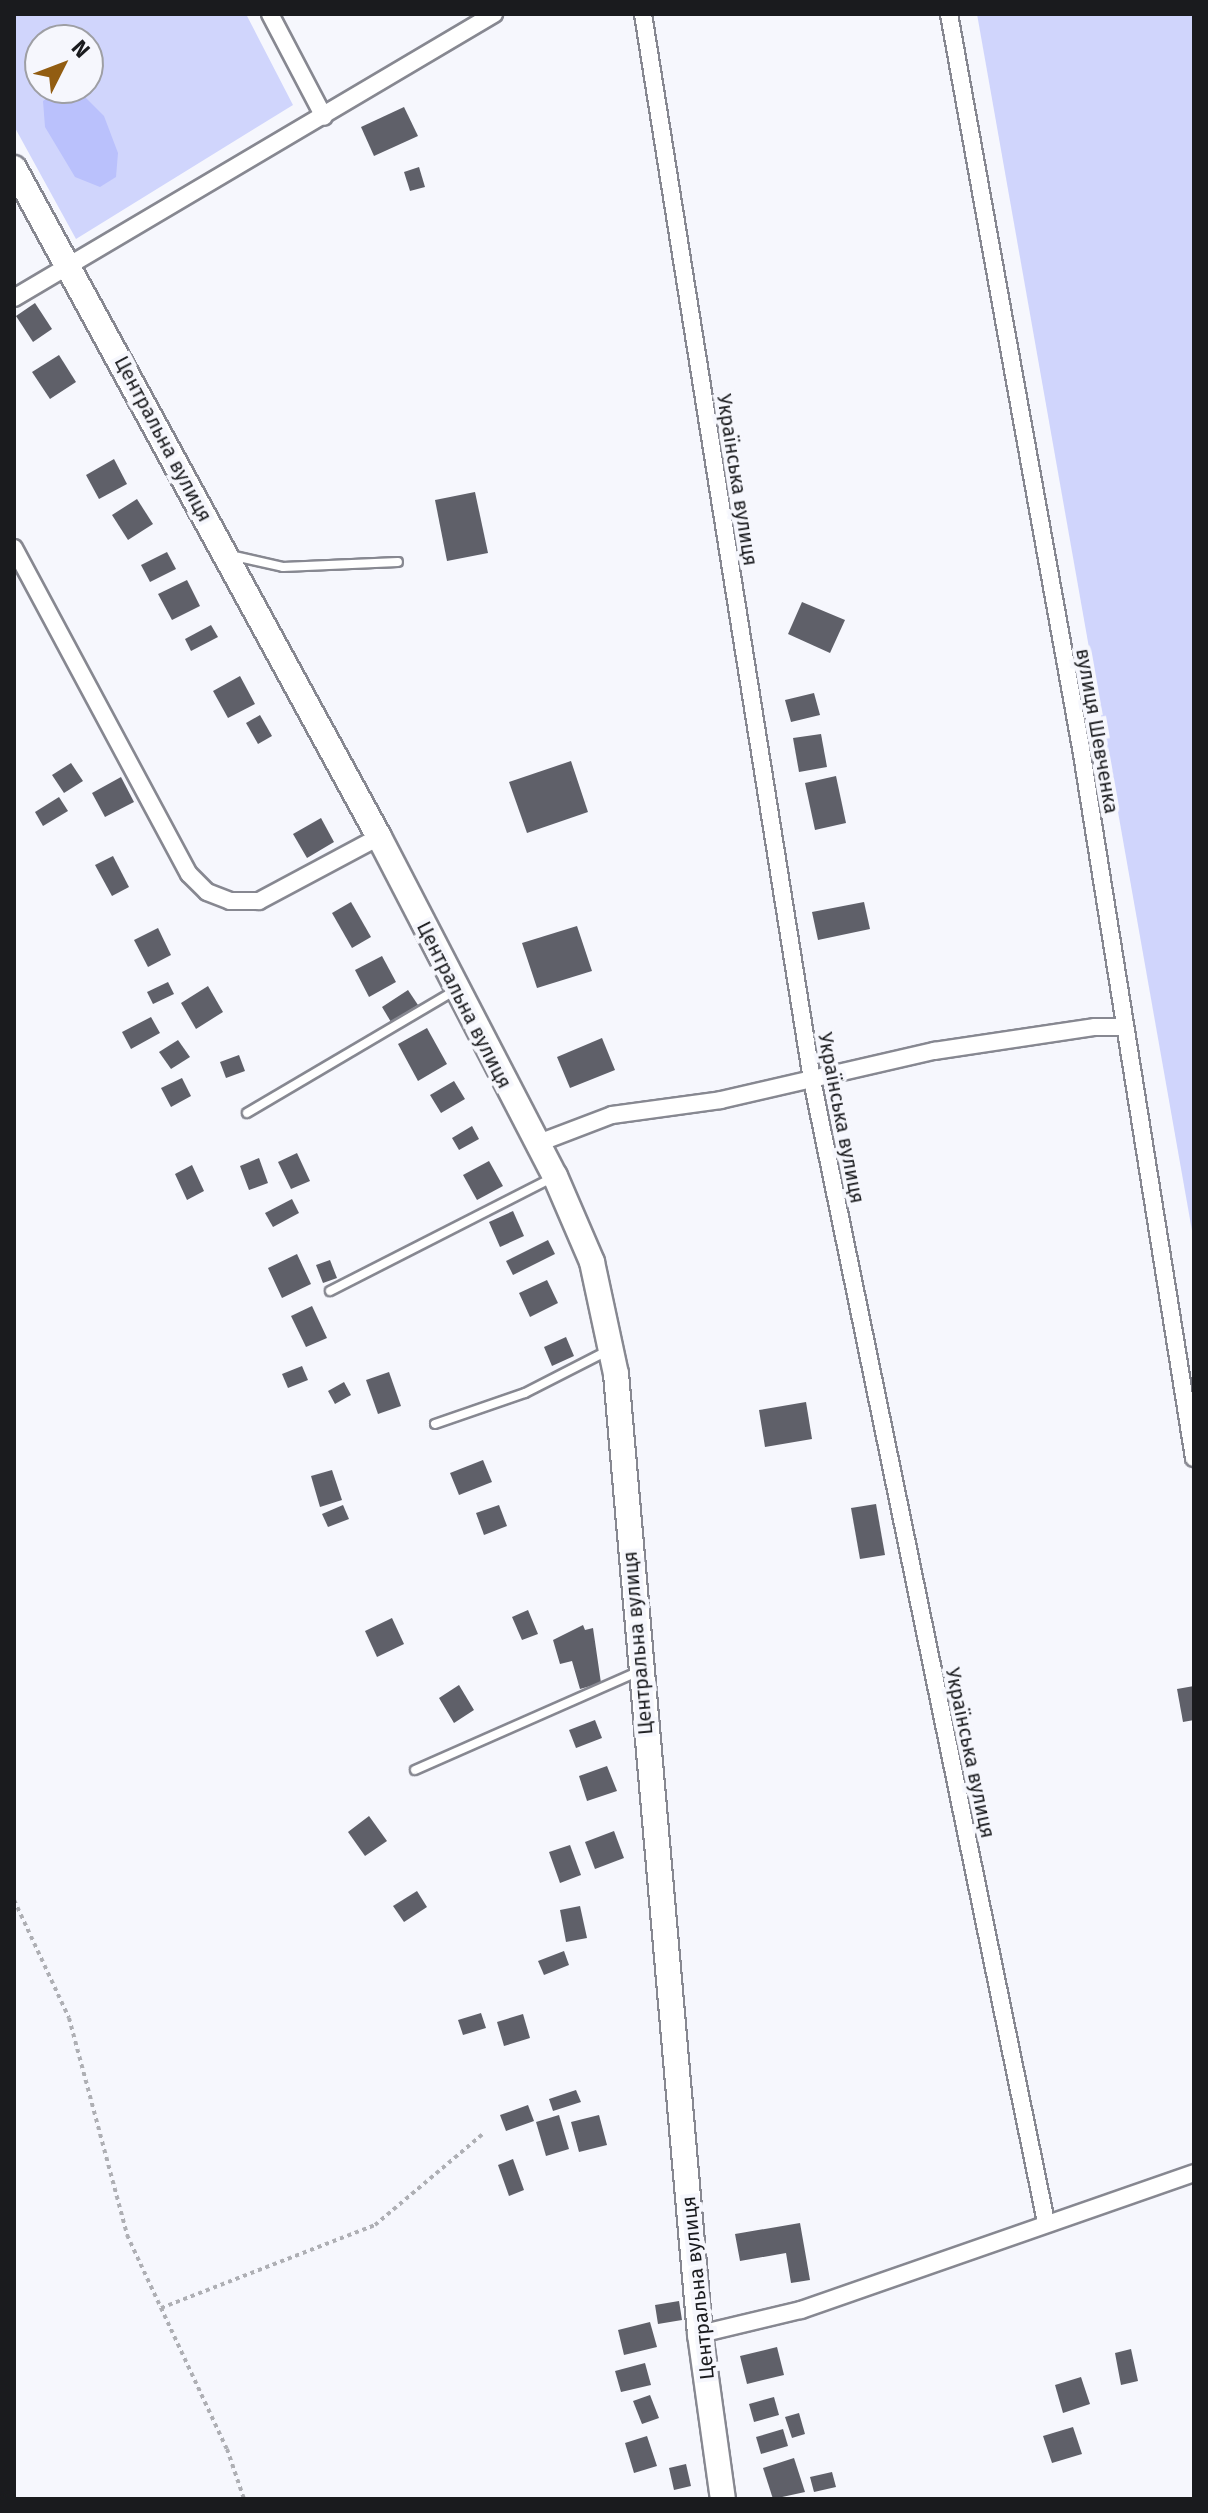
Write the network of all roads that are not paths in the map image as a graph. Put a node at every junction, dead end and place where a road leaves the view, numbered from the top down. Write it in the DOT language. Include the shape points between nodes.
graph roads {
  1 [pos="270,14"];
  2 [pos="494,14"];
  3 [pos="643,14"];
  4 [pos="949,14"];
  5 [pos="324,117"];
  6 [pos="14,168"];
  7 [pos="69,266"];
  8 [pos="14,298"];
  9 [pos="14,548"];
  10 [pos="226,554"];
  11 [pos="398,562"];
  12 [pos="379,837"];
  13 [pos="456,990"];
  14 [pos="1125,1027"];
  15 [pos="812,1080"];
  16 [pos="247,1113"];
  17 [pos="536,1144"];
  18 [pos="555,1176"];
  19 [pos="330,1291"];
  20 [pos="611,1349"];
  21 [pos="435,1424"];
  22 [pos="1194,1458"];
  23 [pos="640,1671"];
  24 [pos="415,1770"];
  25 [pos="1194,2173"];
  26 [pos="1046,2222"];
  27 [pos="700,2334"];
  28 [pos="723,2499"];
  1 -- 5 [label="street"];
  2 -- 5 [label="street"];
  3 -- 15 [label="street, Українська вулиця"];
  4 -- 14 [label="street, вулиця Шевченка"];
  5 -- 7 [label="street"];
  6 -- 7 [label="street, Центральна вулиця"];
  7 -- 8 [label="street"];
  7 -- 10 [label="street, Центральна вулиця"];
  9 -- 12 [label="street" via="189,874 207,892 230,901 259,901"];
  10 -- 11 [label="lane" via="283,567"];
  10 -- 12 [label="street, Центральна вулиця"];
  12 -- 13 [label="street, Центральна вулиця"];
  13 -- 16 [label="lane"];
  13 -- 17 [label="street, Центральна вулиця"];
  14 -- 15 [label="street" via="934,1051"];
  14 -- 22 [label="street, вулиця Шевченка"];
  15 -- 17 [label="street" via="612,1115"];
  15 -- 26 [label="street, Українська вулиця"];
  17 -- 18 [label="street, Центральна вулиця"];
  18 -- 19 [label="lane"];
  18 -- 20 [label="street, Центральна вулиця" via="592,1262"];
  20 -- 21 [label="lane" via="525,1393"];
  20 -- 23 [label="street, Центральна вулиця"];
  23 -- 24 [label="lane"];
  23 -- 27 [label="street, Центральна вулиця"];
  25 -- 26 [label="street"];
  26 -- 27 [label="street" via="801,2310"];
  27 -- 28 [label="street, Центральна вулиця"];
}
